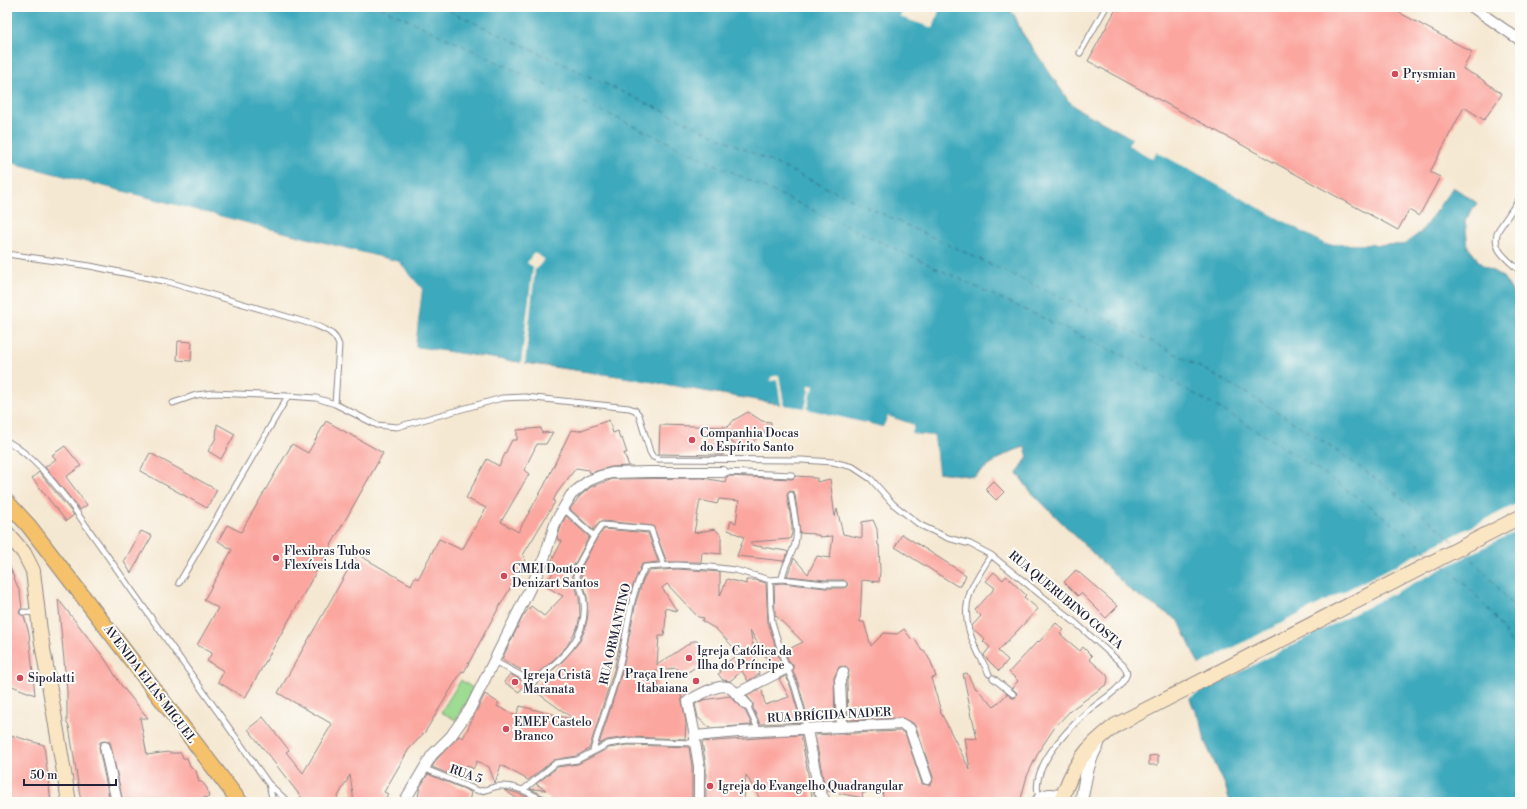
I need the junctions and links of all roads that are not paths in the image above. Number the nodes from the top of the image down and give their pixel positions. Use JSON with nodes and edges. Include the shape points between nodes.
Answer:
{"nodes":[{"id":1,"x":1106,"y":7,"type":"edge"},
{"id":2,"x":1472,"y":7,"type":"edge"},
{"id":3,"x":1520,"y":40,"type":"edge"},
{"id":4,"x":1080,"y":53,"type":"dead end"},
{"id":5,"x":1520,"y":198,"type":"edge"},
{"id":6,"x":7,"y":254,"type":"edge"},
{"id":7,"x":1520,"y":271,"type":"edge"},
{"id":8,"x":288,"y":396,"type":"junction"},
{"id":9,"x":173,"y":403,"type":"dead end"},
{"id":10,"x":335,"y":404,"type":"junction"},
{"id":11,"x":7,"y":441,"type":"edge"},
{"id":12,"x":723,"y":472,"type":"joint"},
{"id":13,"x":792,"y":475,"type":"dead end"},
{"id":14,"x":791,"y":495,"type":"dead end"},
{"id":15,"x":7,"y":502,"type":"edge"},
{"id":16,"x":562,"y":508,"type":"junction"},
{"id":17,"x":1520,"y":517,"type":"edge"},
{"id":18,"x":7,"y":533,"type":"edge"},
{"id":19,"x":594,"y":536,"type":"junction"},
{"id":20,"x":991,"y":555,"type":"junction"},
{"id":21,"x":664,"y":566,"type":"junction"},
{"id":22,"x":782,"y":579,"type":"junction"},
{"id":23,"x":770,"y":580,"type":"junction"},
{"id":24,"x":178,"y":583,"type":"dead end"},
{"id":25,"x":844,"y":584,"type":"dead end"},
{"id":26,"x":23,"y":612,"type":"dead end"},
{"id":27,"x":38,"y":613,"type":"junction"},
{"id":28,"x":494,"y":661,"type":"junction"},
{"id":29,"x":787,"y":668,"type":"junction"},
{"id":30,"x":843,"y":672,"type":"dead end"},
{"id":31,"x":736,"y":694,"type":"junction"},
{"id":32,"x":1012,"y":694,"type":"dead end"},
{"id":33,"x":747,"y":705,"type":"joint"},
{"id":34,"x":842,"y":727,"type":"junction"},
{"id":35,"x":807,"y":730,"type":"junction"},
{"id":36,"x":759,"y":732,"type":"junction"},
{"id":37,"x":1104,"y":734,"type":"junction"},
{"id":38,"x":695,"y":739,"type":"junction"},
{"id":39,"x":106,"y":747,"type":"dead end"},
{"id":40,"x":593,"y":751,"type":"junction"},
{"id":41,"x":423,"y":768,"type":"junction"},
{"id":42,"x":927,"y":779,"type":"dead end"},
{"id":43,"x":268,"y":783,"type":"junction"},
{"id":44,"x":523,"y":790,"type":"junction"},
{"id":45,"x":1038,"y":800,"type":"edge"},
{"id":46,"x":1064,"y":800,"type":"edge"},
{"id":47,"x":69,"y":802,"type":"edge"},
{"id":48,"x":117,"y":802,"type":"edge"},
{"id":49,"x":240,"y":802,"type":"edge"},
{"id":50,"x":273,"y":802,"type":"edge"},
{"id":51,"x":288,"y":802,"type":"edge"},
{"id":52,"x":404,"y":802,"type":"edge"},
{"id":53,"x":547,"y":802,"type":"edge"},
{"id":54,"x":699,"y":802,"type":"edge"},
{"id":55,"x":826,"y":802,"type":"edge"},
{"id":56,"x":1081,"y":802,"type":"edge"}],
"edges":[{"from":1,"to":4,"type":"lane"},
{"from":2,"to":3,"type":"street"},
{"from":5,"to":7,"type":"lane","via":[[1499,229],[1496,242],[1499,251]]},
{"from":6,"to":10,"type":"lane","via":[[90,266],[168,282],[315,325],[328,331],[339,345]]},
{"from":8,"to":9,"type":"lane","via":[[213,393]]},
{"from":8,"to":10,"type":"lane","via":[[316,398]]},
{"from":8,"to":24,"type":"lane"},
{"from":10,"to":20,"type":"lane","via":[[377,425],[397,427],[502,398],[526,397],[629,408],[639,415],[653,457],[802,460],[833,462],[853,467],[871,479],[893,504],[920,525]]},
{"from":11,"to":43,"type":"lane","via":[[20,448],[41,467],[70,503]]},
{"from":12,"to":13,"type":"lane"},
{"from":12,"to":16,"type":"street","via":[[648,472],[600,476],[577,489]]},
{"from":14,"to":22,"type":"lane","via":[[796,518],[795,543]]},
{"from":15,"to":49,"type":"main road","name":"AVENIDA ELIAS MIGUEL","via":[[29,526]]},
{"from":16,"to":19,"type":"lane"},
{"from":16,"to":28,"type":"street","via":[[543,562]]},
{"from":17,"to":37,"type":"main road","via":[[1116,725]]},
{"from":18,"to":27,"type":"main road","via":[[24,553],[33,571]]},
{"from":19,"to":21,"type":"lane","via":[[602,524],[651,529]]},
{"from":19,"to":28,"type":"lane","via":[[576,569],[585,608],[582,629],[566,654],[533,682]]},
{"from":20,"to":32,"type":"lane","via":[[970,592],[966,609],[967,628],[991,676]]},
{"from":20,"to":45,"type":"lane","name":"RUA QUERUBINO COSTA","via":[[1077,624],[1123,665],[1127,674],[1110,695],[1086,713],[1065,734],[1047,758],[1039,777]]},
{"from":21,"to":23,"type":"lane","via":[[722,568]]},
{"from":21,"to":40,"type":"lane","name":"RUA ORMANTINO","via":[[644,567],[636,584],[621,660]]},
{"from":22,"to":23,"type":"lane"},
{"from":22,"to":25,"type":"lane"},
{"from":23,"to":29,"type":"lane","via":[[771,617]]},
{"from":26,"to":27,"type":"lane"},
{"from":27,"to":47,"type":"main road"},
{"from":28,"to":41,"type":"street","via":[[465,718]]},
{"from":29,"to":31,"type":"street"},
{"from":29,"to":35,"type":"lane"},
{"from":30,"to":34,"type":"street","via":[[840,680]]},
{"from":31,"to":33,"type":"street"},
{"from":31,"to":38,"type":"street","via":[[730,688],[719,687],[688,701]]},
{"from":33,"to":36,"type":"lane"},
{"from":34,"to":35,"type":"street","name":"RUA BRÍGIDA NADER"},
{"from":34,"to":42,"type":"street","name":"RUA BRÍGIDA NADER","via":[[897,724],[907,726]]},
{"from":35,"to":36,"type":"street","name":"RUA BRÍGIDA NADER"},
{"from":35,"to":55,"type":"street","via":[[819,791]]},
{"from":36,"to":38,"type":"street","name":"RUA BRÍGIDA NADER","via":[[738,732]]},
{"from":37,"to":46,"type":"main road","via":[[1083,755],[1072,772]]},
{"from":37,"to":56,"type":"street","via":[[1091,755]]},
{"from":38,"to":40,"type":"lane","name":"RUA BRÍGIDA NADER","via":[[628,741],[608,744]]},
{"from":38,"to":54,"type":"street","via":[[699,766]]},
{"from":39,"to":48,"type":"street"},
{"from":40,"to":44,"type":"lane","name":"RUA BRÍGIDA NADER","via":[[576,760],[556,764]]},
{"from":41,"to":44,"type":"lane","name":"RUA 5","via":[[479,791],[495,786]]},
{"from":41,"to":52,"type":"street"},
{"from":43,"to":50,"type":"lane"},
{"from":43,"to":51,"type":"lane"},
{"from":44,"to":53,"type":"lane","name":"RUA 5"},
{"from":45,"to":46,"type":"street","name":"RUA QUERUBINO COSTA","via":[[1050,793]]}]}
